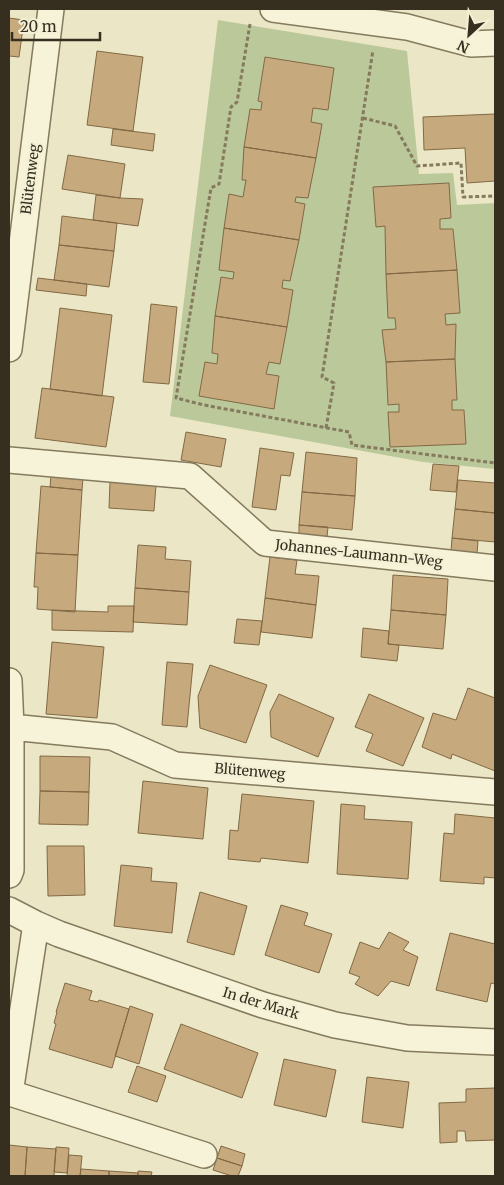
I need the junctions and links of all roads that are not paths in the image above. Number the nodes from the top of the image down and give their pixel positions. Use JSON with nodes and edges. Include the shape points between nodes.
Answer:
{"nodes":[{"id":1,"x":51,"y":9,"type":"edge"},
{"id":2,"x":262,"y":13,"type":"edge"},
{"id":3,"x":495,"y":43,"type":"edge"},
{"id":4,"x":9,"y":349,"type":"edge"},
{"id":5,"x":9,"y":460,"type":"edge"},
{"id":6,"x":495,"y":568,"type":"edge"},
{"id":7,"x":9,"y":681,"type":"edge"},
{"id":8,"x":11,"y":727,"type":"junction"},
{"id":9,"x":495,"y":792,"type":"edge"},
{"id":10,"x":9,"y":875,"type":"edge"},
{"id":11,"x":9,"y":910,"type":"edge"},
{"id":12,"x":36,"y":924,"type":"junction"},
{"id":13,"x":495,"y":1042,"type":"edge"},
{"id":14,"x":9,"y":1093,"type":"edge"},
{"id":15,"x":204,"y":1154,"type":"dead end"}],
"edges":[{"from":1,"to":4,"type":"street","name":"Blütenweg"},
{"from":2,"to":3,"type":"street","via":[[378,22],[471,44]]},
{"from":5,"to":6,"type":"street","name":"Johannes-Laumann-Weg","via":[[190,476],[265,543]]},
{"from":7,"to":8,"type":"street"},
{"from":8,"to":9,"type":"street","name":"Blütenweg","via":[[112,737],[175,765]]},
{"from":8,"to":10,"type":"street"},
{"from":11,"to":12,"type":"street","name":"In der Mark"},
{"from":12,"to":13,"type":"street","name":"In der Mark","via":[[262,1005],[335,1025],[407,1038]]},
{"from":12,"to":14,"type":"street"},
{"from":14,"to":15,"type":"street"}]}
